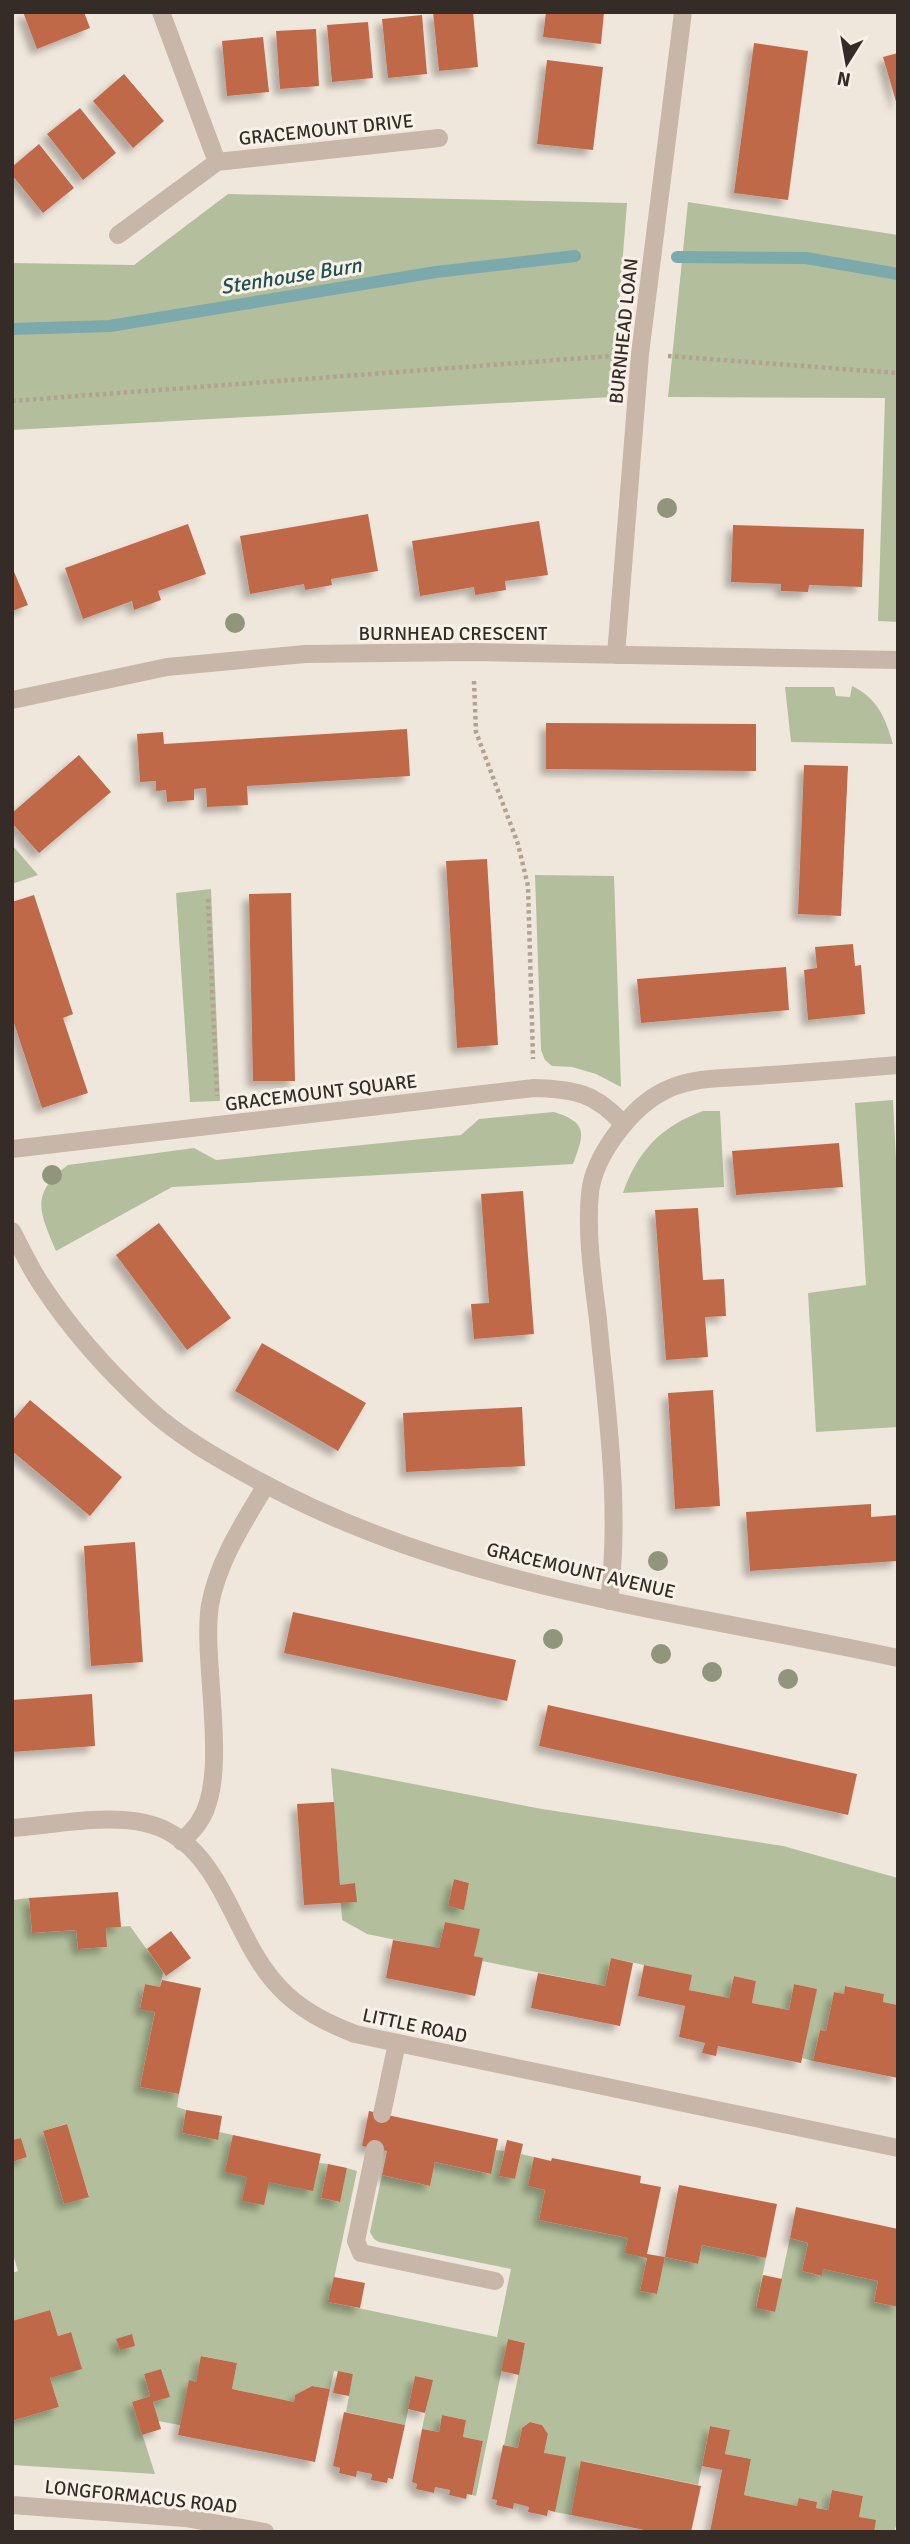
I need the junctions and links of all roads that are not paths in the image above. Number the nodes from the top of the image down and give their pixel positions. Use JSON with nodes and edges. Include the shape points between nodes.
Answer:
{"nodes":[{"id":1,"x":161,"y":12,"type":"edge"},
{"id":2,"x":683,"y":12,"type":"edge"},
{"id":3,"x":439,"y":138,"type":"dead end"},
{"id":4,"x":217,"y":162,"type":"junction"},
{"id":5,"x":118,"y":235,"type":"dead end"},
{"id":6,"x":616,"y":655,"type":"junction"},
{"id":7,"x":898,"y":660,"type":"edge"},
{"id":8,"x":12,"y":700,"type":"edge"},
{"id":9,"x":898,"y":1065,"type":"edge"},
{"id":10,"x":623,"y":1124,"type":"junction"},
{"id":11,"x":12,"y":1149,"type":"edge"},
{"id":12,"x":12,"y":1231,"type":"edge"},
{"id":13,"x":266,"y":1485,"type":"junction"},
{"id":14,"x":609,"y":1601,"type":"junction"},
{"id":15,"x":898,"y":1658,"type":"edge"},
{"id":16,"x":12,"y":1828,"type":"edge"},
{"id":17,"x":182,"y":1842,"type":"junction"},
{"id":18,"x":397,"y":2043,"type":"junction"},
{"id":19,"x":382,"y":2114,"type":"dead end"},
{"id":20,"x":898,"y":2148,"type":"edge"},
{"id":21,"x":374,"y":2149,"type":"dead end"},
{"id":22,"x":495,"y":2281,"type":"dead end"},
{"id":23,"x":12,"y":2505,"type":"edge"},
{"id":24,"x":265,"y":2532,"type":"edge"}],
"edges":[{"from":1,"to":4,"type":"street","name":"GRACEMOUNT DRIVE"},
{"from":2,"to":6,"type":"street","name":"BURNHEAD LOAN","via":[[640,354]]},
{"from":3,"to":4,"type":"street","name":"GRACEMOUNT DRIVE"},
{"from":4,"to":5,"type":"street","name":"GRACEMOUNT DRIVE"},
{"from":6,"to":7,"type":"street","name":"BURNHEAD CRESCENT"},
{"from":6,"to":8,"type":"street","name":"BURNHEAD CRESCENT","via":[[305,654],[167,667]]},
{"from":9,"to":10,"type":"street","via":[[702,1080],[668,1088]]},
{"from":10,"to":11,"type":"street","name":"GRACEMOUNT SQUARE","via":[[610,1110],[578,1091],[534,1088]]},
{"from":10,"to":14,"type":"street","via":[[596,1168],[590,1192],[590,1251],[614,1496],[615,1558]]},
{"from":12,"to":13,"type":"street","name":"GRACEMOUNT AVENUE","via":[[42,1286],[91,1350],[148,1408],[181,1434]]},
{"from":13,"to":14,"type":"street","name":"GRACEMOUNT AVENUE","via":[[350,1525],[428,1553]]},
{"from":13,"to":17,"type":"street","via":[[230,1546],[210,1606],[213,1770],[201,1820]]},
{"from":14,"to":15,"type":"street","name":"GRACEMOUNT AVENUE"},
{"from":16,"to":17,"type":"street","name":"LITTLE ROAD","via":[[128,1821],[147,1824]]},
{"from":17,"to":18,"type":"street","name":"LITTLE ROAD","via":[[208,1867],[278,1987],[332,2025]]},
{"from":18,"to":19,"type":"street"},
{"from":18,"to":20,"type":"street","name":"LITTLE ROAD"},
{"from":21,"to":22,"type":"street","via":[[356,2241],[361,2253]]},
{"from":23,"to":24,"type":"street","name":"LONGFORMACUS ROAD","via":[[185,2518]]}]}
